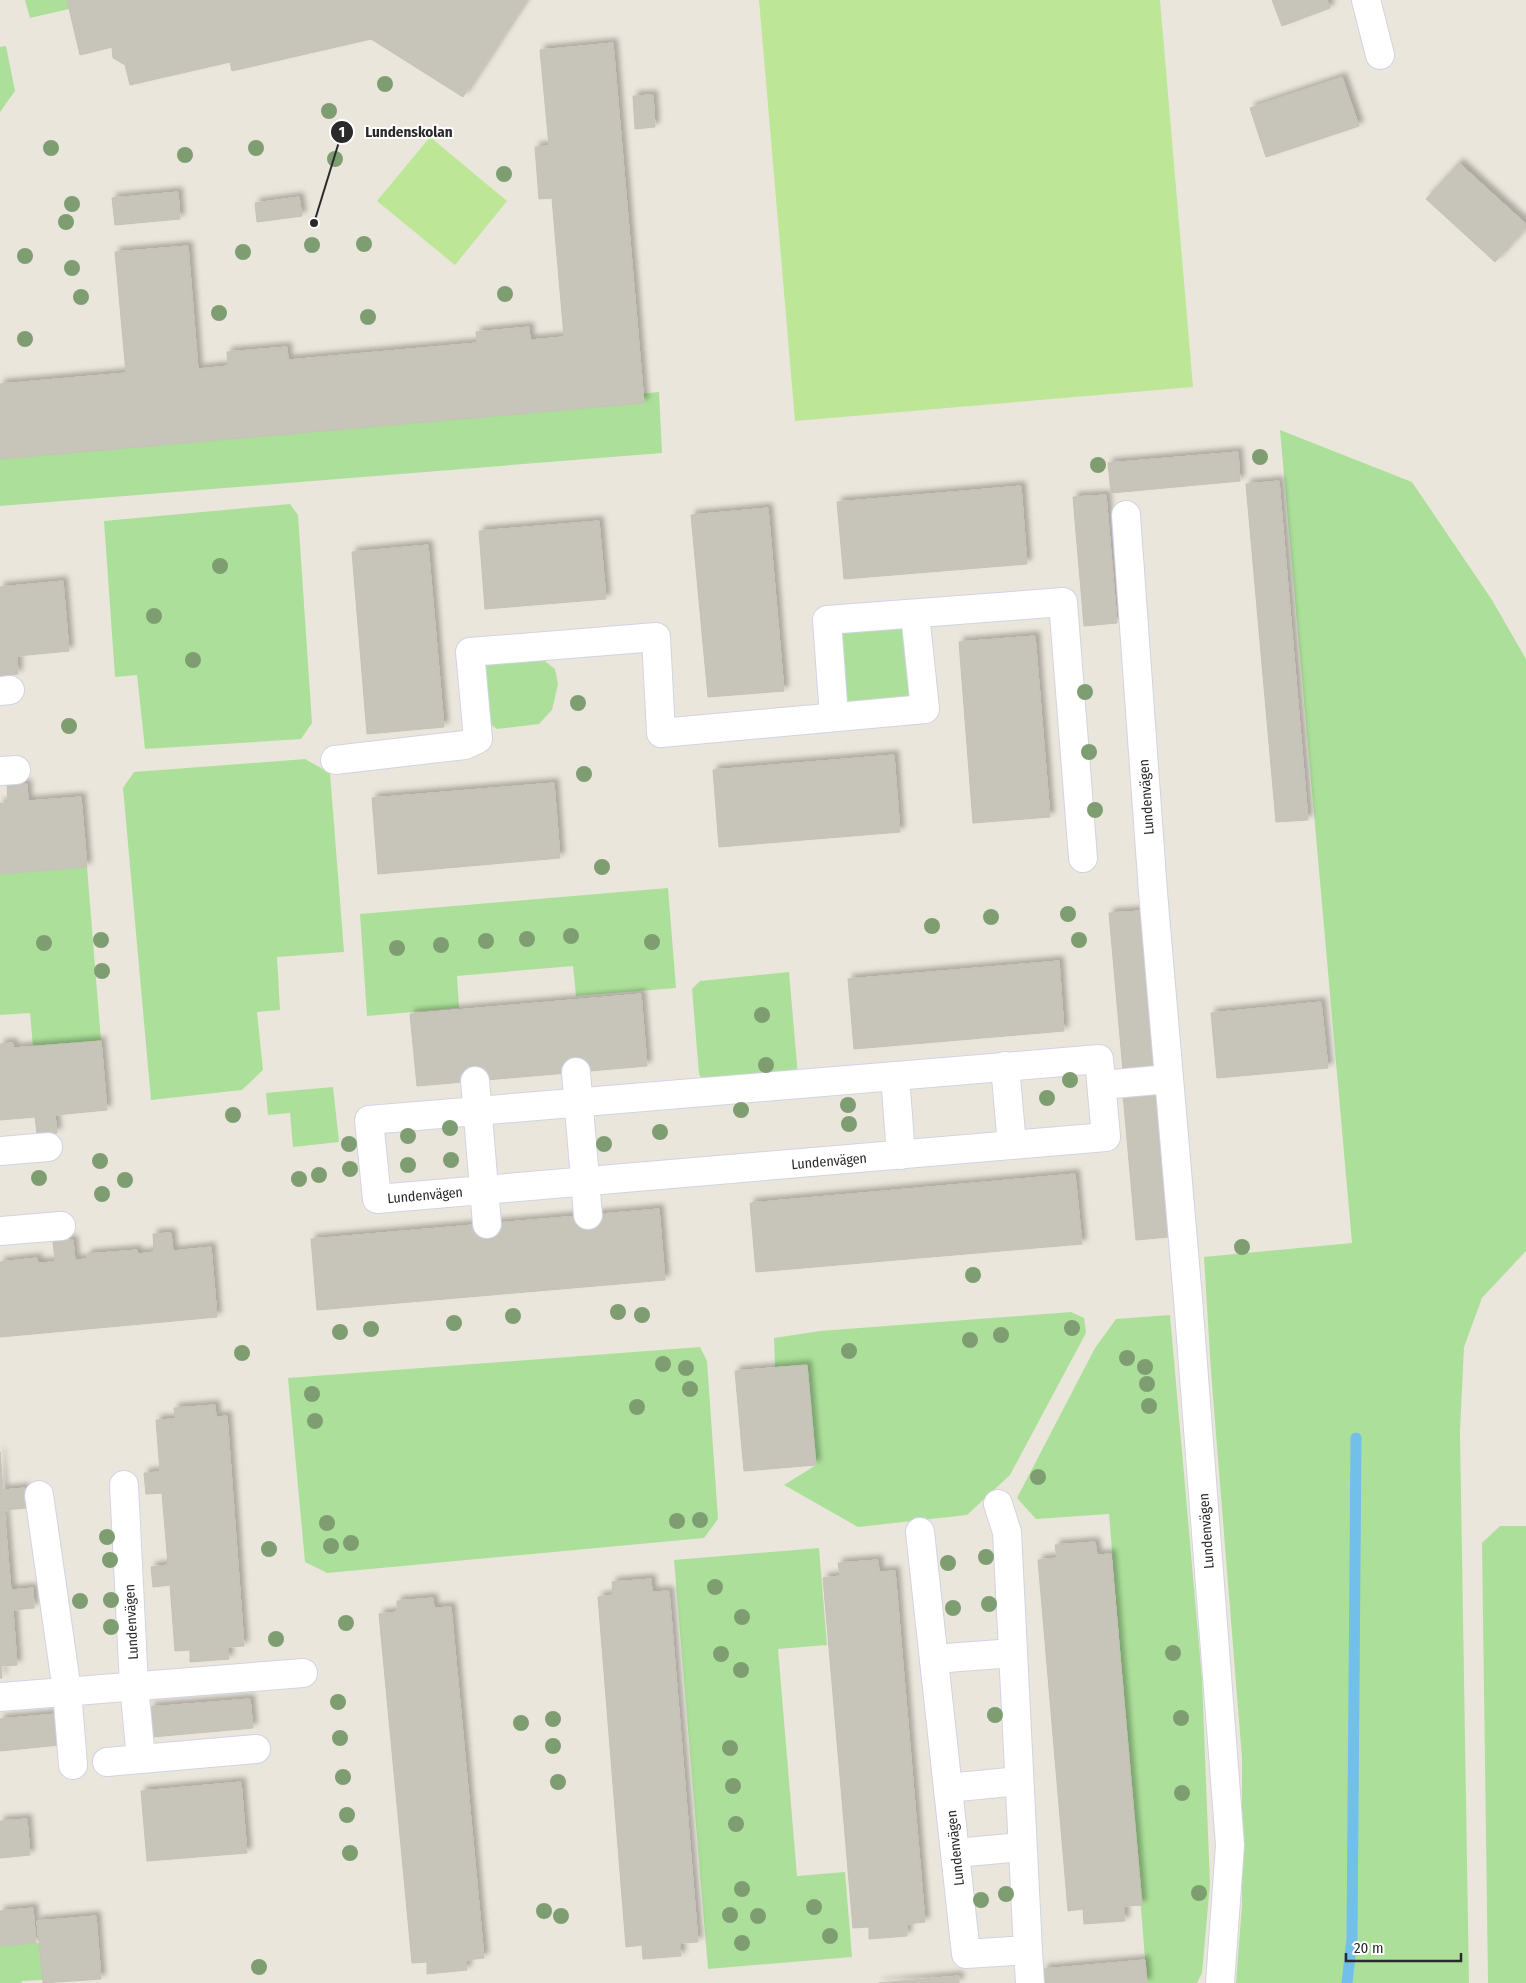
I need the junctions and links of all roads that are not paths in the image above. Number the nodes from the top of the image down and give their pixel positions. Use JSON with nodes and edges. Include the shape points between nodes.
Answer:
{"nodes":[{"id":1,"x":1366,"y":0,"type":"edge"},
{"id":2,"x":1380,"y":56,"type":"dead end"},
{"id":3,"x":1126,"y":515,"type":"dead end"},
{"id":4,"x":915,"y":614,"type":"junction"},
{"id":5,"x":834,"y":717,"type":"junction"},
{"id":6,"x":335,"y":760,"type":"dead end"},
{"id":7,"x":1083,"y":858,"type":"dead end"},
{"id":8,"x":1005,"y":1066,"type":"junction"},
{"id":9,"x":576,"y":1072,"type":"dead end"},
{"id":10,"x":895,"y":1076,"type":"junction"},
{"id":11,"x":1169,"y":1079,"type":"junction"},
{"id":12,"x":475,"y":1081,"type":"dead end"},
{"id":13,"x":1102,"y":1085,"type":"junction"},
{"id":14,"x":578,"y":1103,"type":"junction"},
{"id":15,"x":478,"y":1111,"type":"junction"},
{"id":16,"x":1012,"y":1145,"type":"junction"},
{"id":17,"x":48,"y":1147,"type":"dead end"},
{"id":18,"x":0,"y":1151,"type":"edge"},
{"id":19,"x":901,"y":1155,"type":"junction"},
{"id":20,"x":585,"y":1182,"type":"junction"},
{"id":21,"x":484,"y":1190,"type":"junction"},
{"id":22,"x":588,"y":1215,"type":"dead end"},
{"id":23,"x":487,"y":1224,"type":"dead end"},
{"id":24,"x":61,"y":1226,"type":"dead end"},
{"id":25,"x":0,"y":1231,"type":"edge"},
{"id":26,"x":124,"y":1485,"type":"dead end"},
{"id":27,"x":39,"y":1495,"type":"dead end"},
{"id":28,"x":998,"y":1504,"type":"dead end"},
{"id":29,"x":920,"y":1532,"type":"dead end"},
{"id":30,"x":1013,"y":1653,"type":"junction"},
{"id":31,"x":934,"y":1659,"type":"junction"},
{"id":32,"x":303,"y":1672,"type":"dead end"},
{"id":33,"x":134,"y":1685,"type":"junction"},
{"id":34,"x":68,"y":1691,"type":"junction"},
{"id":35,"x":0,"y":1697,"type":"edge"},
{"id":36,"x":256,"y":1749,"type":"dead end"},
{"id":37,"x":141,"y":1759,"type":"junction"},
{"id":38,"x":108,"y":1762,"type":"dead end"},
{"id":39,"x":73,"y":1765,"type":"dead end"},
{"id":40,"x":1019,"y":1781,"type":"junction"},
{"id":41,"x":948,"y":1788,"type":"junction"},
{"id":42,"x":1022,"y":1847,"type":"junction"},
{"id":43,"x":955,"y":1853,"type":"junction"},
{"id":44,"x":1028,"y":1950,"type":"junction"},
{"id":45,"x":1030,"y":1983,"type":"edge"},
{"id":46,"x":1220,"y":1983,"type":"edge"}],
"edges":[{"from":1,"to":2,"type":"street"},
{"from":3,"to":11,"type":"street","name":"Lundenvägen"},
{"from":4,"to":5,"type":"street","via":[[827,620]]},
{"from":4,"to":5,"type":"street","via":[[925,709]]},
{"from":4,"to":7,"type":"street","via":[[1063,602]]},
{"from":5,"to":6,"type":"street","via":[[661,733],[656,637],[470,652],[478,739],[465,745]]},
{"from":8,"to":10,"type":"street","name":"Lundenvägen"},
{"from":8,"to":13,"type":"street","name":"Lundenvägen","via":[[1099,1059]]},
{"from":8,"to":16,"type":"street"},
{"from":9,"to":14,"type":"street"},
{"from":10,"to":14,"type":"street","name":"Lundenvägen"},
{"from":10,"to":19,"type":"street"},
{"from":11,"to":13,"type":"street"},
{"from":11,"to":46,"type":"street","name":"Lundenvägen","via":[[1230,1845]]},
{"from":12,"to":15,"type":"street"},
{"from":13,"to":16,"type":"street","name":"Lundenvägen","via":[[1106,1137]]},
{"from":14,"to":15,"type":"street","name":"Lundenvägen"},
{"from":14,"to":20,"type":"street"},
{"from":15,"to":21,"type":"street"},
{"from":15,"to":21,"type":"street","name":"Lundenvägen","via":[[369,1120],[377,1199]]},
{"from":16,"to":19,"type":"street","name":"Lundenvägen"},
{"from":17,"to":18,"type":"street"},
{"from":19,"to":20,"type":"street","name":"Lundenvägen"},
{"from":20,"to":21,"type":"street","name":"Lundenvägen"},
{"from":20,"to":22,"type":"street"},
{"from":21,"to":23,"type":"street"},
{"from":24,"to":25,"type":"street"},
{"from":26,"to":33,"type":"street","name":"Lundenvägen"},
{"from":27,"to":34,"type":"street"},
{"from":28,"to":30,"type":"street","via":[[1007,1532]]},
{"from":29,"to":31,"type":"street","name":"Lundenvägen"},
{"from":30,"to":31,"type":"street"},
{"from":30,"to":40,"type":"street"},
{"from":31,"to":41,"type":"street","name":"Lundenvägen"},
{"from":32,"to":33,"type":"street"},
{"from":33,"to":34,"type":"street"},
{"from":33,"to":37,"type":"street","name":"Lundenvägen"},
{"from":34,"to":35,"type":"street"},
{"from":34,"to":39,"type":"street"},
{"from":36,"to":37,"type":"street"},
{"from":37,"to":38,"type":"street"},
{"from":40,"to":41,"type":"street"},
{"from":40,"to":42,"type":"street"},
{"from":41,"to":43,"type":"street","name":"Lundenvägen"},
{"from":42,"to":43,"type":"street"},
{"from":42,"to":44,"type":"street"},
{"from":43,"to":44,"type":"street","name":"Lundenvägen","via":[[966,1954]]},
{"from":44,"to":45,"type":"street"}]}
